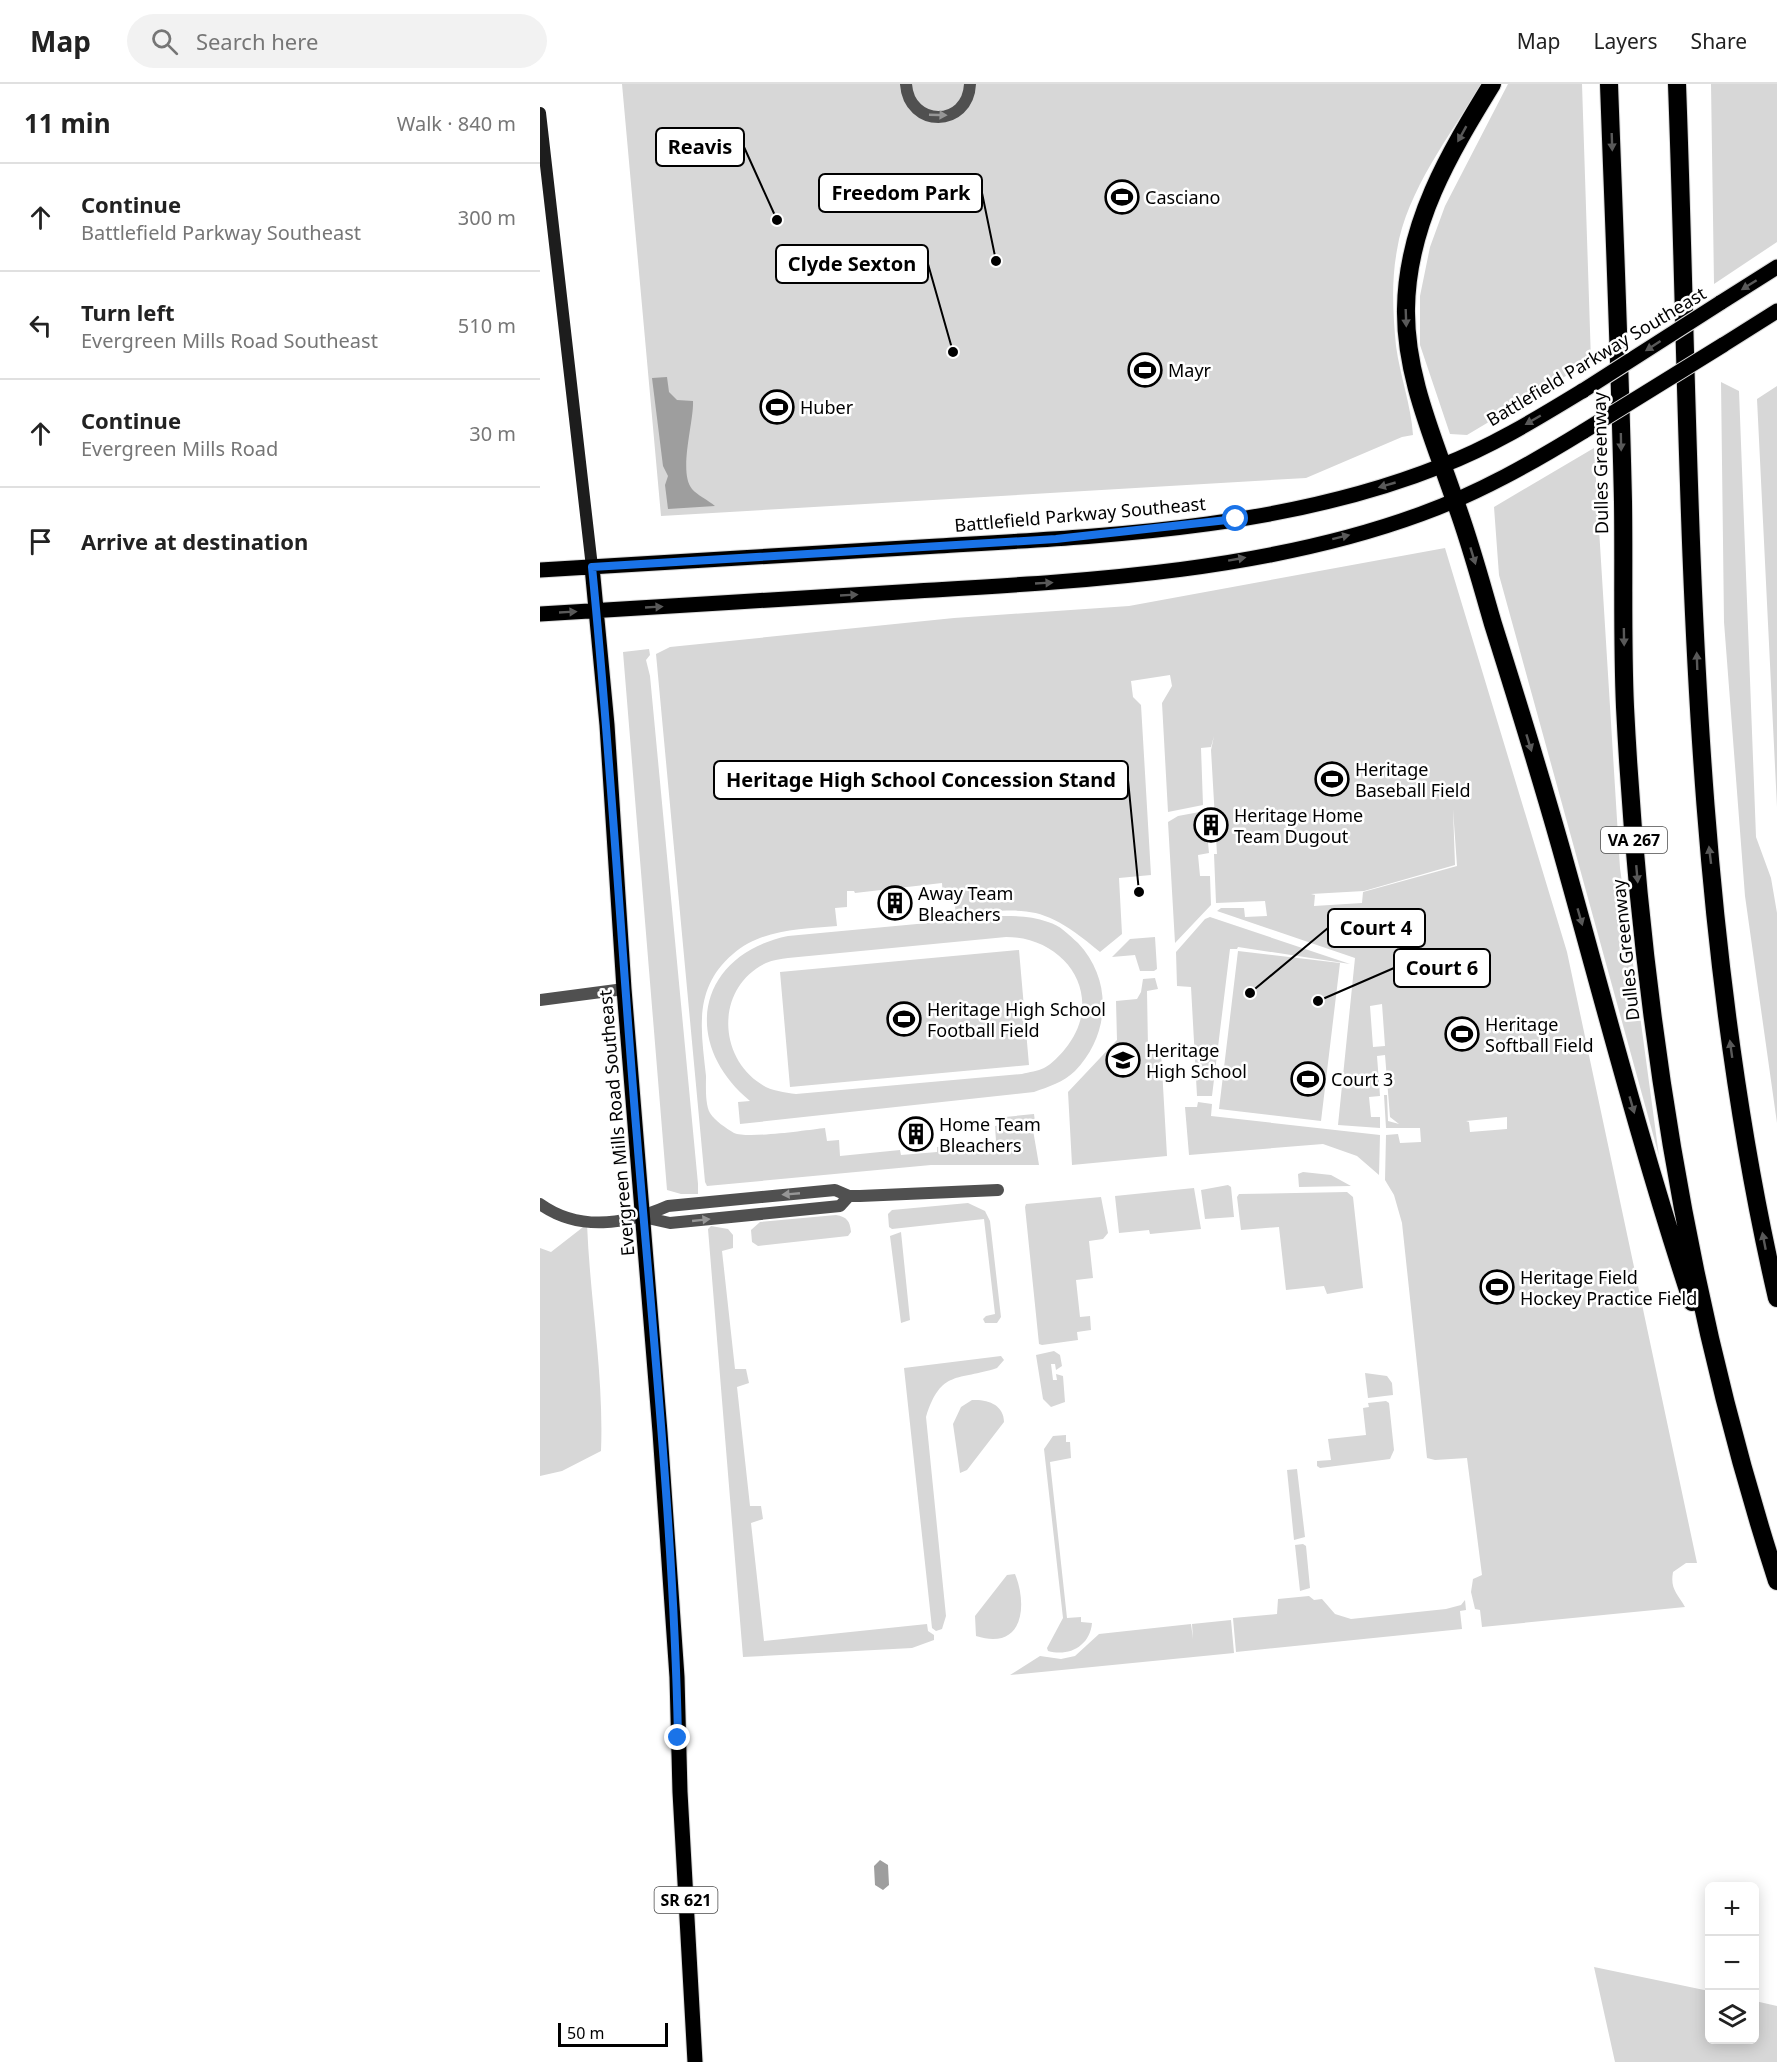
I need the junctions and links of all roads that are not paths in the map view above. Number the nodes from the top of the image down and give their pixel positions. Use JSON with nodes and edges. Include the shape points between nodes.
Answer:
{"nodes":[{"id":1,"x":906,"y":84,"type":"edge"},
{"id":2,"x":970,"y":84,"type":"edge"},
{"id":3,"x":1492,"y":84,"type":"edge"},
{"id":4,"x":1609,"y":84,"type":"edge"},
{"id":5,"x":1677,"y":84,"type":"edge"},
{"id":6,"x":540,"y":113,"type":"edge"},
{"id":7,"x":1777,"y":267,"type":"edge"},
{"id":8,"x":1777,"y":310,"type":"edge"},
{"id":9,"x":1443,"y":466,"type":"junction"},
{"id":10,"x":1455,"y":500,"type":"junction"},
{"id":11,"x":592,"y":567,"type":"junction"},
{"id":12,"x":540,"y":570,"type":"edge"},
{"id":13,"x":596,"y":610,"type":"junction"},
{"id":14,"x":540,"y":614,"type":"edge"},
{"id":15,"x":624,"y":989,"type":"junction"},
{"id":16,"x":540,"y":1000,"type":"edge"},
{"id":17,"x":998,"y":1190,"type":"dead end"},
{"id":18,"x":849,"y":1196,"type":"junction"},
{"id":19,"x":540,"y":1204,"type":"edge"},
{"id":20,"x":643,"y":1217,"type":"junction"},
{"id":21,"x":1777,"y":1298,"type":"edge"},
{"id":22,"x":1722,"y":1390,"type":"junction"},
{"id":23,"x":1777,"y":1581,"type":"edge"},
{"id":24,"x":695,"y":2062,"type":"edge"}],
"edges":[{"from":1,"to":2,"type":"street","one_way":true,"via":[[914,107],[936,117],[948,116],[961,108],[970,93]]},
{"from":3,"to":9,"type":"highway","one_way":true,"via":[[1425,206],[1410,268],[1407,339],[1414,377]]},
{"from":4,"to":22,"type":"highway","name":"Dulles Greenway","number":"VA 267","one_way":true,"via":[[1621,423],[1625,704],[1634,837],[1656,1035],[1676,1167]]},
{"from":21,"to":5,"type":"highway","one_way":true,"via":[[1743,1137],[1707,832],[1698,699]]},
{"from":6,"to":11,"type":"main road","number":"SR 621"},
{"from":7,"to":9,"type":"main road","name":"Battlefield Parkway Southeast","one_way":true,"bridge":true,"via":[[1531,422]]},
{"from":8,"to":10,"type":"main road","bridge":true,"via":[[1536,461]]},
{"from":9,"to":10,"type":"highway"},
{"from":9,"to":11,"type":"main road","name":"Battlefield Parkway Southeast","one_way":true,"via":[[1297,508],[1102,536]]},
{"from":13,"to":10,"type":"main road","one_way":true,"via":[[1067,582],[1184,569],[1365,531]]},
{"from":10,"to":22,"type":"highway","one_way":true,"via":[[1559,841],[1660,1204]]},
{"from":11,"to":12,"type":"main road","name":"Battlefield Parkway Southeast"},
{"from":11,"to":13,"type":"main road","name":"Evergreen Mills Road Southeast","number":"SR 621"},
{"from":14,"to":13,"type":"main road","one_way":true},
{"from":13,"to":15,"type":"main road","name":"Evergreen Mills Road Southeast","number":"SR 621"},
{"from":15,"to":16,"type":"street"},
{"from":15,"to":20,"type":"main road","name":"Evergreen Mills Road Southeast","number":"SR 621"},
{"from":17,"to":18,"type":"street"},
{"from":18,"to":20,"type":"street","one_way":true,"via":[[835,1190],[668,1206]]},
{"from":20,"to":18,"type":"street","one_way":true,"via":[[670,1223],[840,1206]]},
{"from":19,"to":20,"type":"street","via":[[568,1220],[587,1224]]},
{"from":20,"to":24,"type":"main road","name":"Evergreen Mills Road Southeast","number":"SR 621","via":[[677,1677]]},
{"from":22,"to":23,"type":"highway","name":"Dulles Greenway","number":"VA 267"}]}
